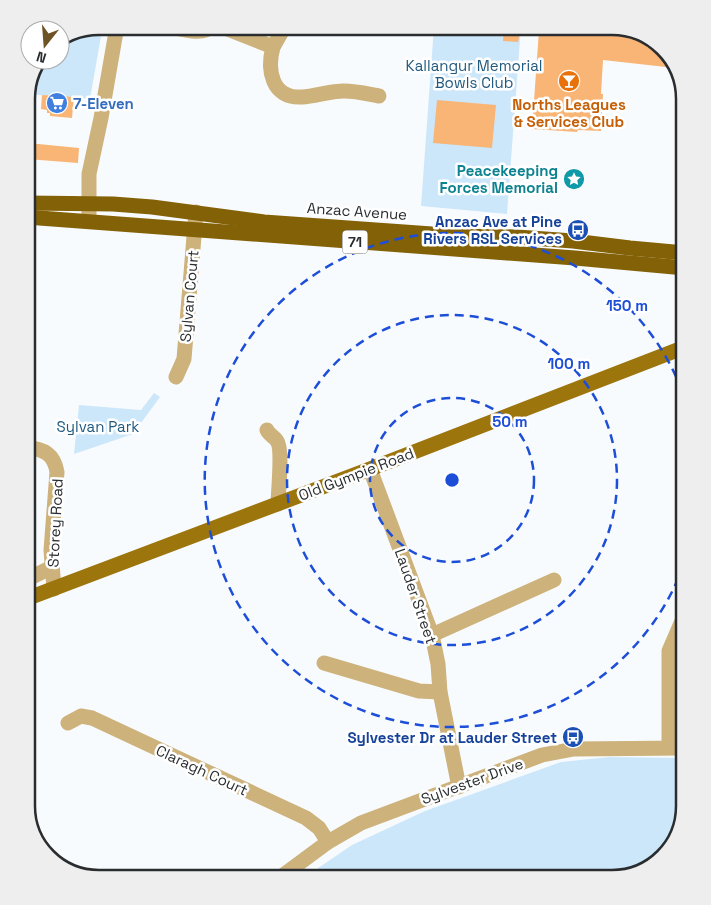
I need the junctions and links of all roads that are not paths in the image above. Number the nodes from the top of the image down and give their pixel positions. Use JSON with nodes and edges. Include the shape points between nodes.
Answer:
{"nodes":[{"id":1,"x":115,"y":35,"type":"edge"},
{"id":2,"x":242,"y":35,"type":"edge"},
{"id":3,"x":279,"y":35,"type":"edge"},
{"id":4,"x":272,"y":47,"type":"junction"},
{"id":5,"x":379,"y":96,"type":"dead end"},
{"id":6,"x":35,"y":203,"type":"edge"},
{"id":7,"x":88,"y":204,"type":"junction"},
{"id":8,"x":196,"y":212,"type":"junction"},
{"id":9,"x":35,"y":218,"type":"edge"},
{"id":10,"x":89,"y":221,"type":"junction"},
{"id":11,"x":194,"y":229,"type":"junction"},
{"id":12,"x":517,"y":237,"type":"junction"},
{"id":13,"x":676,"y":252,"type":"edge"},
{"id":14,"x":516,"y":254,"type":"junction"},
{"id":15,"x":676,"y":267,"type":"edge"},
{"id":16,"x":676,"y":350,"type":"edge"},
{"id":17,"x":176,"y":377,"type":"dead end"},
{"id":18,"x":267,"y":430,"type":"dead end"},
{"id":19,"x":35,"y":448,"type":"edge"},
{"id":20,"x":370,"y":469,"type":"junction"},
{"id":21,"x":278,"y":504,"type":"junction"},
{"id":22,"x":52,"y":567,"type":"junction"},
{"id":23,"x":35,"y":576,"type":"edge"},
{"id":24,"x":554,"y":580,"type":"dead end"},
{"id":25,"x":54,"y":589,"type":"junction"},
{"id":26,"x":35,"y":596,"type":"edge"},
{"id":27,"x":676,"y":632,"type":"edge"},
{"id":28,"x":432,"y":635,"type":"junction"},
{"id":29,"x":324,"y":663,"type":"dead end"},
{"id":30,"x":440,"y":692,"type":"junction"},
{"id":31,"x":68,"y":723,"type":"dead end"},
{"id":32,"x":669,"y":747,"type":"junction"},
{"id":33,"x":676,"y":747,"type":"edge"},
{"id":34,"x":459,"y":787,"type":"junction"},
{"id":35,"x":328,"y":842,"type":"junction"},
{"id":36,"x":290,"y":870,"type":"edge"}],
"edges":[{"from":1,"to":7,"type":"street","via":[[89,174]]},
{"from":2,"to":4,"type":"street"},
{"from":3,"to":4,"type":"street"},
{"from":4,"to":5,"type":"street","via":[[270,76],[287,94],[301,97],[346,91]]},
{"from":6,"to":7,"type":"highway","name":"Anzac Avenue","number":"71"},
{"from":7,"to":8,"type":"highway","name":"Anzac Avenue","number":"71"},
{"from":7,"to":10,"type":"street"},
{"from":8,"to":11,"type":"street","name":"Sylvan Court"},
{"from":8,"to":12,"type":"highway","name":"Anzac Avenue","number":"71","via":[[264,222]]},
{"from":9,"to":10,"type":"highway","name":"Anzac Avenue","number":"71"},
{"from":10,"to":11,"type":"highway","name":"Anzac Avenue","number":"71"},
{"from":11,"to":14,"type":"highway","name":"Anzac Avenue","number":"71"},
{"from":11,"to":17,"type":"street","name":"Sylvan Court","via":[[184,359]]},
{"from":12,"to":13,"type":"highway","name":"Anzac Avenue","number":"71"},
{"from":12,"to":14,"type":"highway"},
{"from":14,"to":15,"type":"highway","name":"Anzac Avenue","number":"71"},
{"from":16,"to":20,"type":"main road","name":"Old Gympie Road"},
{"from":18,"to":21,"type":"street","via":[[278,441],[280,450]]},
{"from":19,"to":22,"type":"street","name":"Storey Road","via":[[45,450],[56,464]]},
{"from":20,"to":21,"type":"main road","name":"Old Gympie Road"},
{"from":20,"to":28,"type":"street","name":"Lauder Street"},
{"from":21,"to":25,"type":"main road","name":"Old Gympie Road"},
{"from":22,"to":23,"type":"street"},
{"from":22,"to":25,"type":"street","name":"Storey Road"},
{"from":24,"to":28,"type":"street"},
{"from":25,"to":26,"type":"main road","name":"Old Gympie Road"},
{"from":27,"to":32,"type":"street","via":[[669,651]]},
{"from":28,"to":30,"type":"street","name":"Lauder Street"},
{"from":29,"to":30,"type":"street","via":[[418,691]]},
{"from":30,"to":34,"type":"street","name":"Lauder Street"},
{"from":31,"to":35,"type":"street","name":"Claragh Court","via":[[81,716],[101,722],[306,818],[319,828]]},
{"from":32,"to":33,"type":"street","name":"Sylvester Drive"},
{"from":32,"to":34,"type":"street","name":"Sylvester Drive","via":[[574,749],[542,755]]},
{"from":34,"to":35,"type":"street","name":"Sylvester Drive","via":[[361,823]]},
{"from":35,"to":36,"type":"street","name":"Sylvester Drive"}]}
